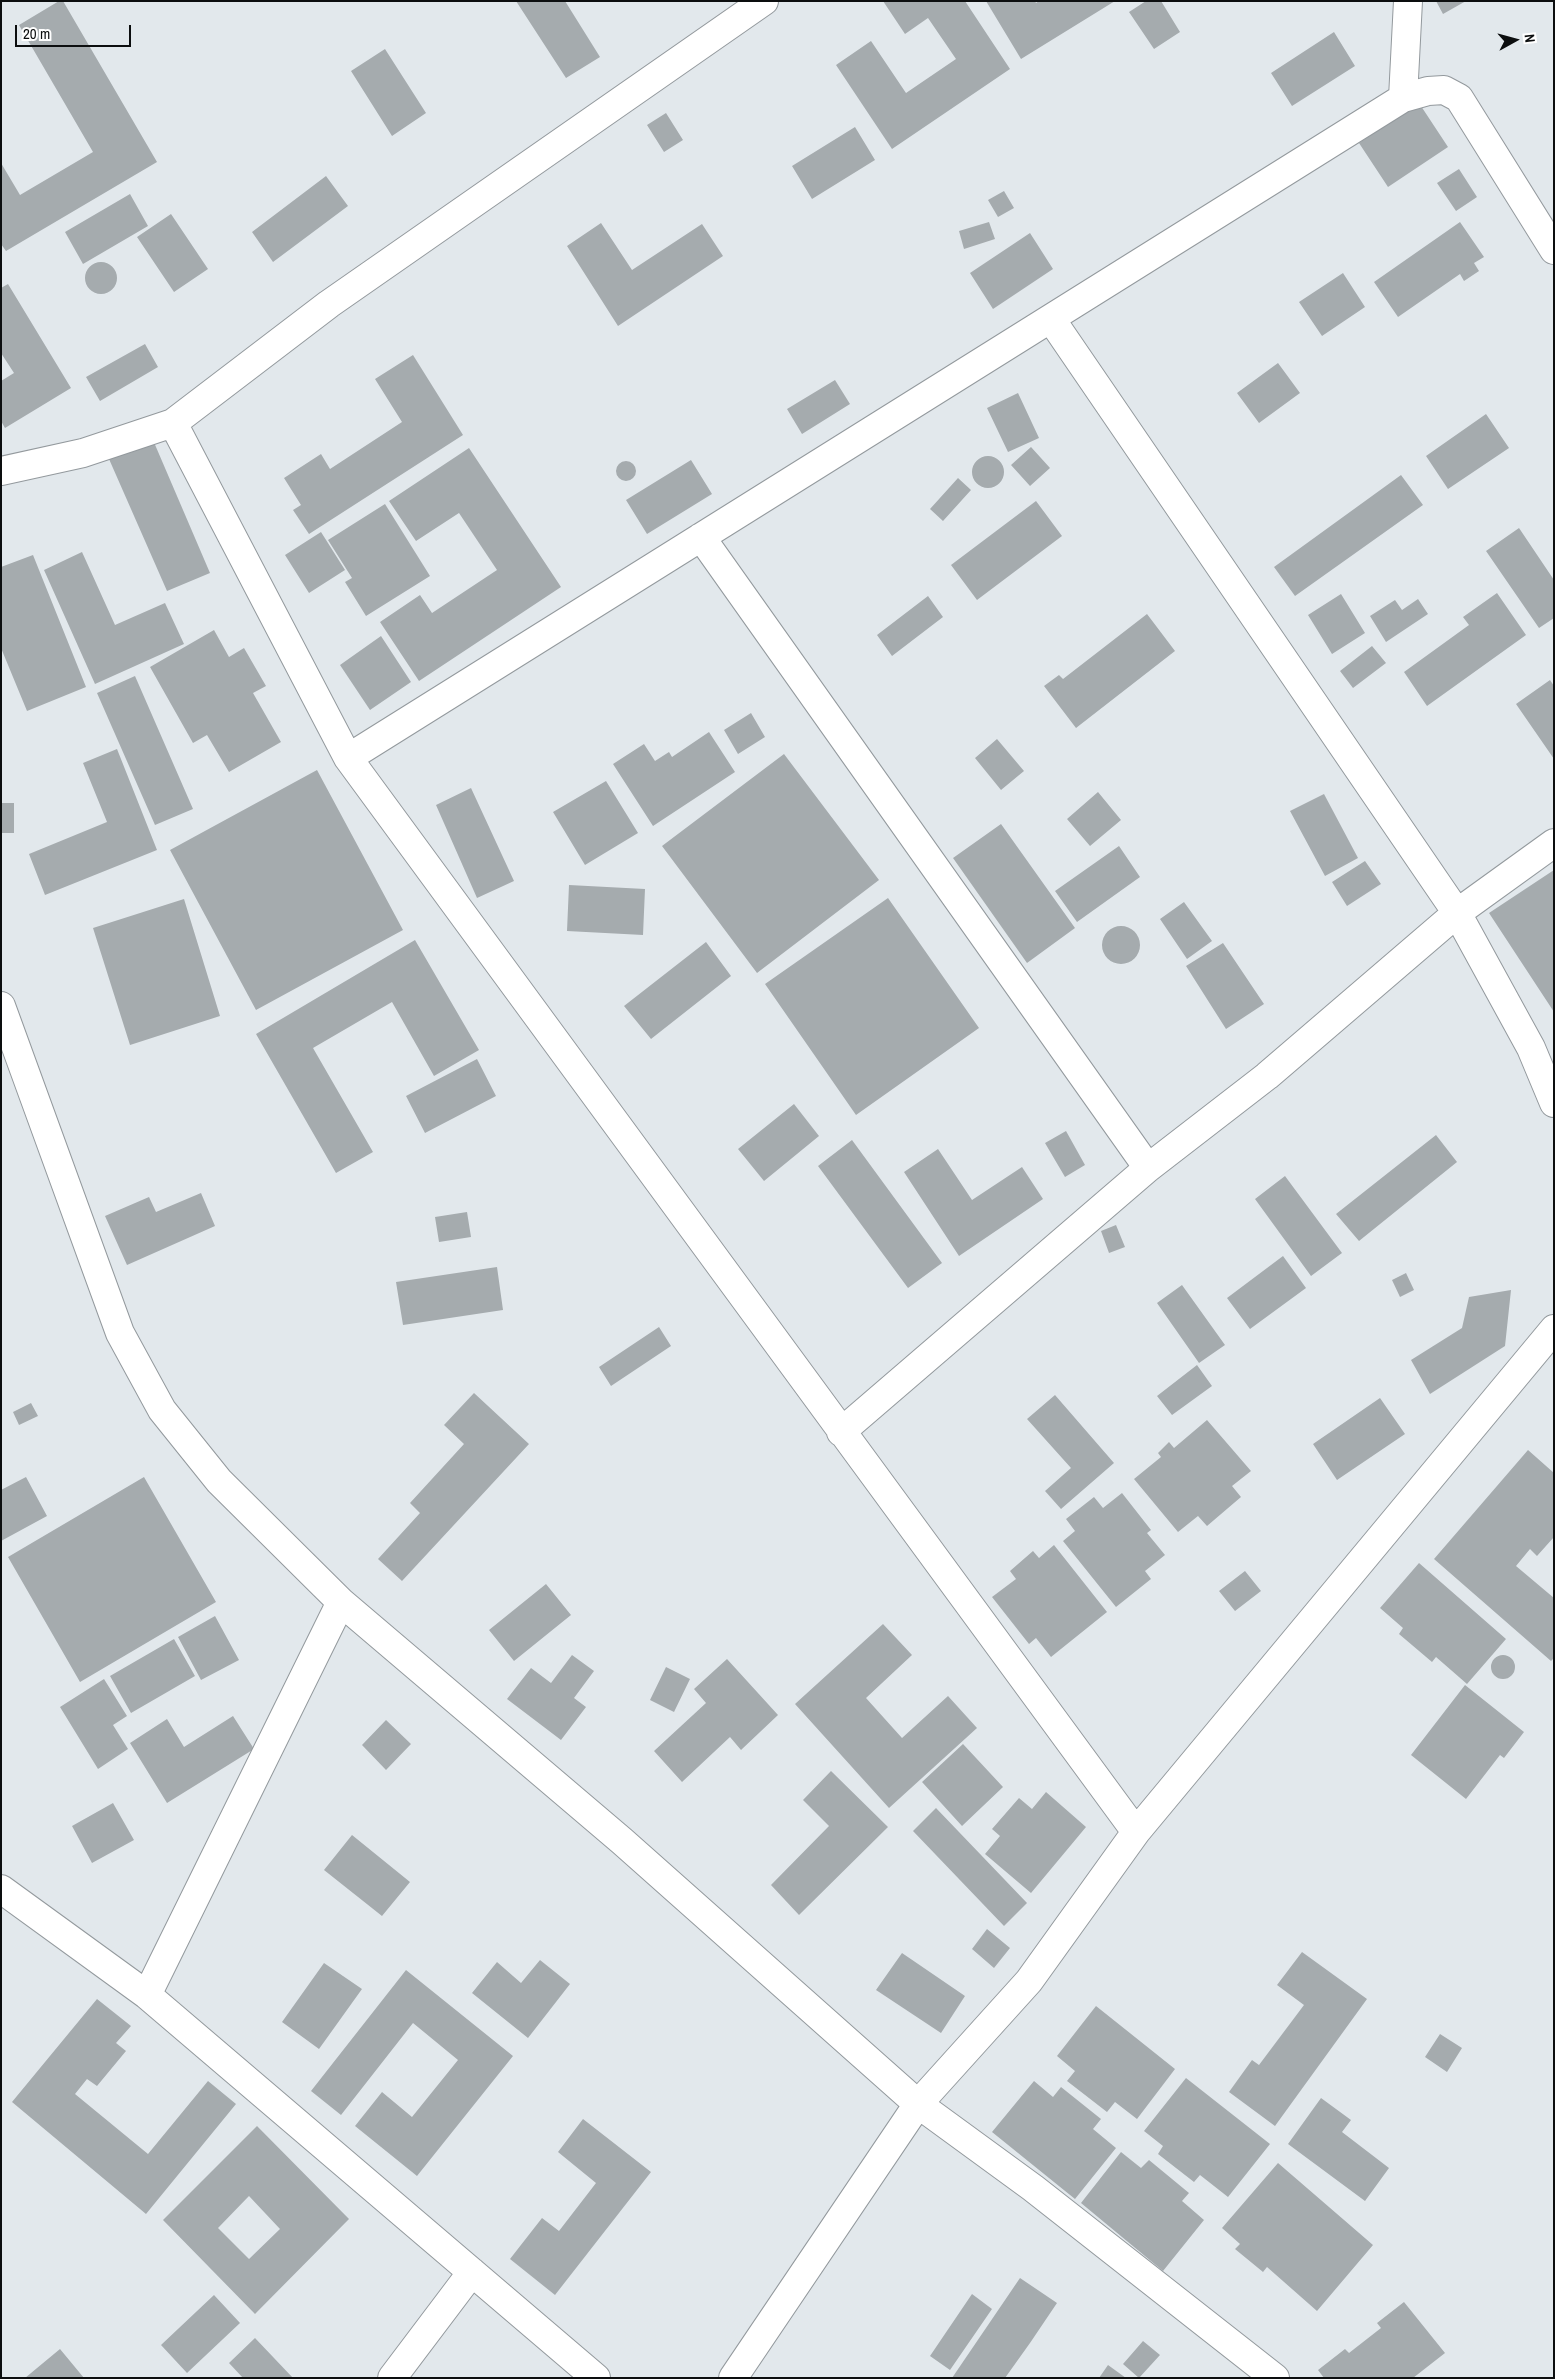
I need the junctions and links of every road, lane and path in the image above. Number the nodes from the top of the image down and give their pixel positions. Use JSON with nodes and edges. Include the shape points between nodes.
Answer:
{"nodes":[{"id":1,"x":764,"y":1,"type":"edge"},
{"id":2,"x":1408,"y":1,"type":"edge"},
{"id":3,"x":1403,"y":98,"type":"junction"},
{"id":4,"x":1554,"y":250,"type":"edge"},
{"id":5,"x":1051,"y":319,"type":"junction"},
{"id":6,"x":173,"y":423,"type":"junction"},
{"id":7,"x":1,"y":471,"type":"edge"},
{"id":8,"x":701,"y":537,"type":"junction"},
{"id":9,"x":348,"y":758,"type":"junction"},
{"id":10,"x":1554,"y":843,"type":"edge"},
{"id":11,"x":1457,"y":913,"type":"junction"},
{"id":12,"x":1,"y":1006,"type":"edge"},
{"id":13,"x":1554,"y":1103,"type":"edge"},
{"id":14,"x":1148,"y":1168,"type":"junction"},
{"id":15,"x":1554,"y":1329,"type":"edge"},
{"id":16,"x":841,"y":1432,"type":"junction"},
{"id":17,"x":341,"y":1602,"type":"junction"},
{"id":18,"x":1136,"y":1832,"type":"junction"},
{"id":19,"x":1,"y":1889,"type":"edge"},
{"id":20,"x":147,"y":1994,"type":"junction"},
{"id":21,"x":918,"y":2104,"type":"junction"},
{"id":22,"x":472,"y":2272,"type":"junction"},
{"id":23,"x":392,"y":2378,"type":"edge"},
{"id":24,"x":596,"y":2378,"type":"edge"},
{"id":25,"x":733,"y":2378,"type":"edge"},
{"id":26,"x":1276,"y":2378,"type":"edge"}],
"edges":[{"from":1,"to":6,"type":"street","via":[[330,304]]},
{"from":2,"to":3,"type":"street"},
{"from":3,"to":4,"type":"street","via":[[1444,90],[1459,98]]},
{"from":3,"to":5,"type":"street"},
{"from":5,"to":8,"type":"street"},
{"from":5,"to":11,"type":"street"},
{"from":6,"to":7,"type":"street","via":[[83,453]]},
{"from":6,"to":9,"type":"street"},
{"from":8,"to":9,"type":"street"},
{"from":8,"to":14,"type":"street"},
{"from":9,"to":16,"type":"street"},
{"from":10,"to":11,"type":"street"},
{"from":11,"to":13,"type":"street","via":[[1531,1048]]},
{"from":11,"to":14,"type":"street","via":[[1267,1076]]},
{"from":12,"to":17,"type":"street","via":[[120,1333],[162,1410],[219,1481]]},
{"from":14,"to":16,"type":"street"},
{"from":15,"to":18,"type":"street"},
{"from":16,"to":18,"type":"street"},
{"from":17,"to":20,"type":"street"},
{"from":17,"to":21,"type":"street","via":[[622,1841]]},
{"from":18,"to":21,"type":"street","via":[[1029,1981]]},
{"from":19,"to":20,"type":"street"},
{"from":20,"to":22,"type":"street"},
{"from":21,"to":25,"type":"street"},
{"from":21,"to":26,"type":"street","via":[[1033,2188]]},
{"from":22,"to":23,"type":"street"},
{"from":22,"to":24,"type":"street"}]}
